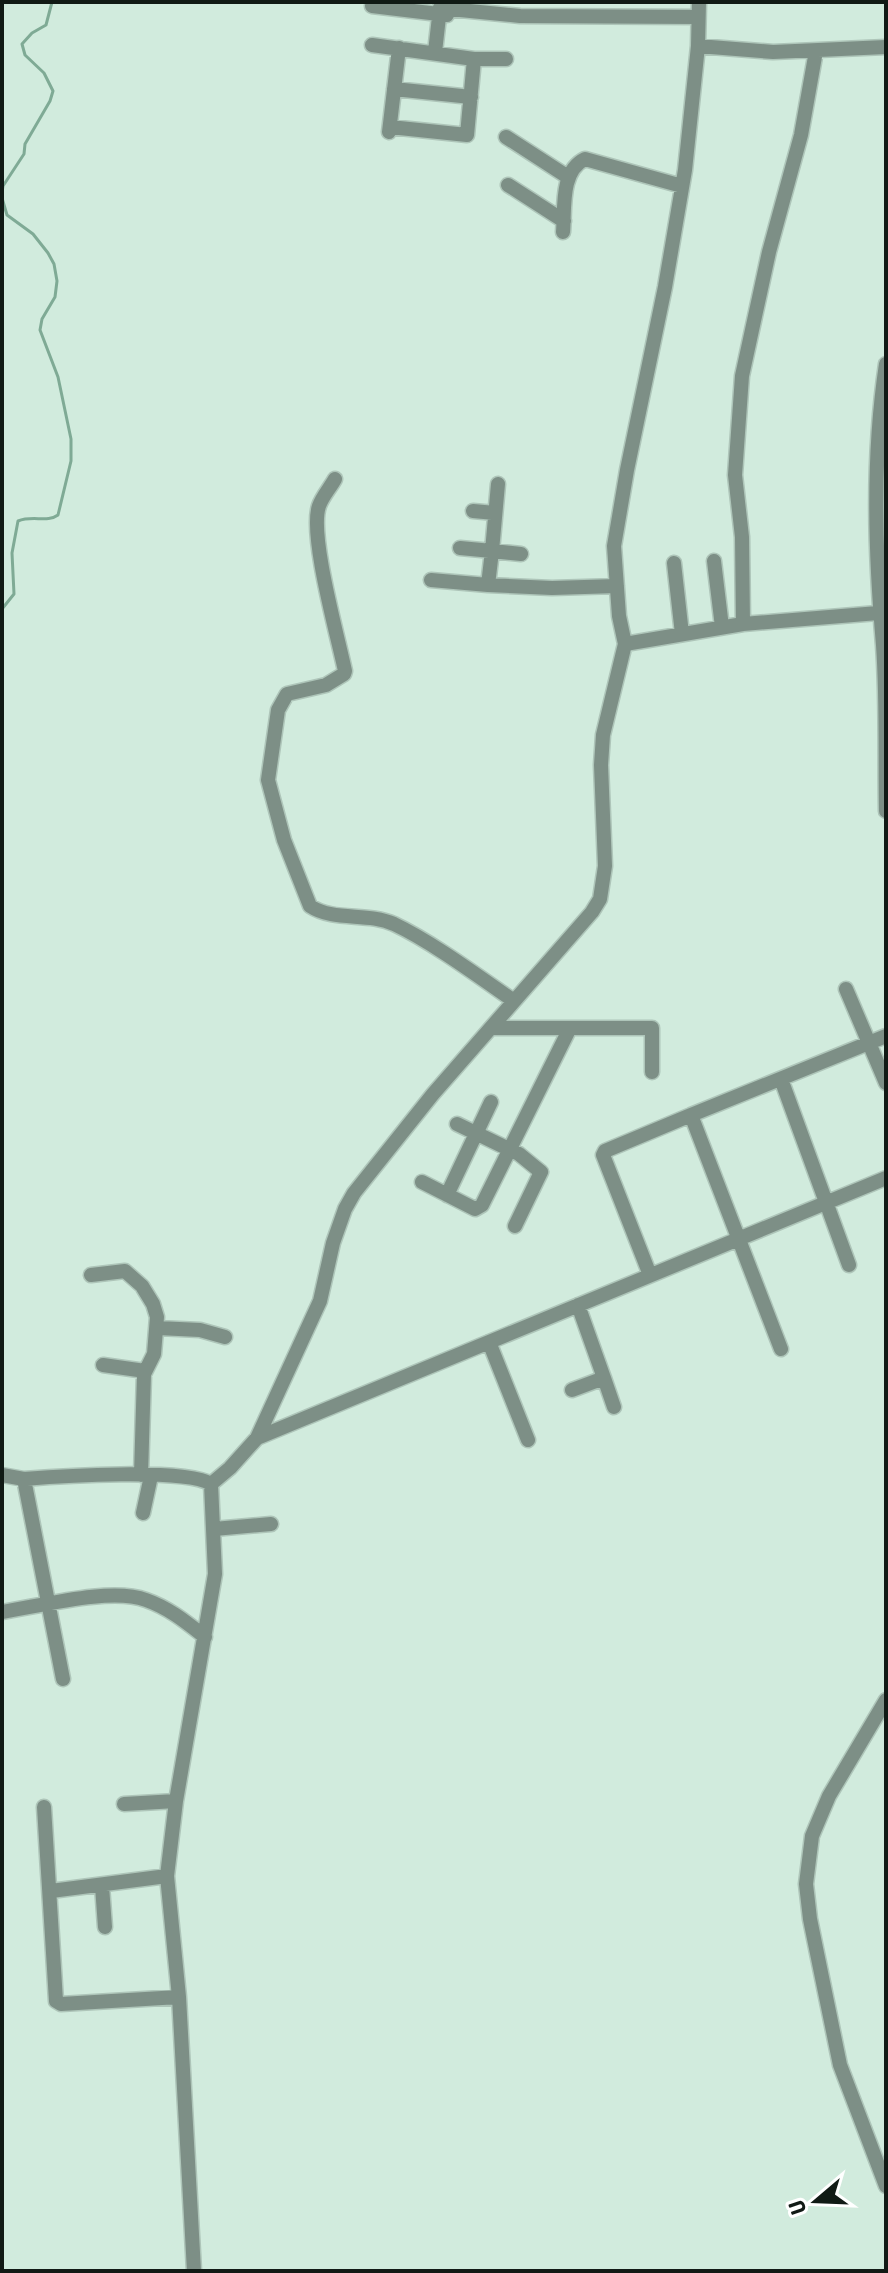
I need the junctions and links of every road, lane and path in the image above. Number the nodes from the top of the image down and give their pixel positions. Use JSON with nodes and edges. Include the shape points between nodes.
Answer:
{"nodes":[{"id":1,"x":372,"y":6,"type":"dead end"},
{"id":2,"x":698,"y":9,"type":"edge"},
{"id":3,"x":439,"y":14,"type":"junction"},
{"id":4,"x":513,"y":24,"type":"dead end"},
{"id":5,"x":372,"y":45,"type":"dead end"},
{"id":6,"x":698,"y":46,"type":"junction"},
{"id":7,"x":886,"y":47,"type":"edge"},
{"id":8,"x":399,"y":48,"type":"junction"},
{"id":9,"x":816,"y":51,"type":"junction"},
{"id":10,"x":435,"y":52,"type":"junction"},
{"id":11,"x":474,"y":59,"type":"junction"},
{"id":12,"x":506,"y":59,"type":"dead end"},
{"id":13,"x":394,"y":89,"type":"junction"},
{"id":14,"x":471,"y":97,"type":"junction"},
{"id":15,"x":506,"y":137,"type":"dead end"},
{"id":16,"x":568,"y":177,"type":"junction"},
{"id":17,"x":508,"y":185,"type":"dead end"},
{"id":18,"x":682,"y":186,"type":"junction"},
{"id":19,"x":886,"y":364,"type":"edge"},
{"id":20,"x":335,"y":479,"type":"dead end"},
{"id":21,"x":498,"y":484,"type":"dead end"},
{"id":22,"x":880,"y":498,"type":"edge"},
{"id":23,"x":473,"y":511,"type":"dead end"},
{"id":24,"x":495,"y":513,"type":"junction"},
{"id":25,"x":460,"y":548,"type":"dead end"},
{"id":26,"x":492,"y":551,"type":"junction"},
{"id":27,"x":521,"y":554,"type":"dead end"},
{"id":28,"x":714,"y":561,"type":"dead end"},
{"id":29,"x":674,"y":563,"type":"dead end"},
{"id":30,"x":431,"y":580,"type":"dead end"},
{"id":31,"x":488,"y":585,"type":"junction"},
{"id":32,"x":617,"y":586,"type":"junction"},
{"id":33,"x":878,"y":613,"type":"junction"},
{"id":34,"x":743,"y":624,"type":"junction"},
{"id":35,"x":722,"y":627,"type":"junction"},
{"id":36,"x":682,"y":634,"type":"junction"},
{"id":37,"x":625,"y":644,"type":"junction"},
{"id":38,"x":884,"y":646,"type":"edge"},
{"id":39,"x":886,"y":811,"type":"edge"},
{"id":40,"x":846,"y":989,"type":"dead end"},
{"id":41,"x":514,"y":1001,"type":"junction"},
{"id":42,"x":492,"y":1028,"type":"junction"},
{"id":43,"x":570,"y":1028,"type":"junction"},
{"id":44,"x":886,"y":1036,"type":"edge"},
{"id":45,"x":871,"y":1042,"type":"junction"},
{"id":46,"x":652,"y":1072,"type":"dead end"},
{"id":47,"x":781,"y":1079,"type":"junction"},
{"id":48,"x":886,"y":1083,"type":"edge"},
{"id":49,"x":491,"y":1102,"type":"dead end"},
{"id":50,"x":691,"y":1115,"type":"junction"},
{"id":51,"x":457,"y":1124,"type":"dead end"},
{"id":52,"x":477,"y":1133,"type":"junction"},
{"id":53,"x":510,"y":1149,"type":"junction"},
{"id":54,"x":886,"y":1178,"type":"edge"},
{"id":55,"x":422,"y":1182,"type":"dead end"},
{"id":56,"x":447,"y":1195,"type":"junction"},
{"id":57,"x":828,"y":1203,"type":"junction"},
{"id":58,"x":515,"y":1226,"type":"dead end"},
{"id":59,"x":739,"y":1240,"type":"junction"},
{"id":60,"x":849,"y":1265,"type":"dead end"},
{"id":61,"x":91,"y":1275,"type":"dead end"},
{"id":62,"x":650,"y":1275,"type":"junction"},
{"id":63,"x":578,"y":1305,"type":"junction"},
{"id":64,"x":158,"y":1328,"type":"junction"},
{"id":65,"x":225,"y":1337,"type":"dead end"},
{"id":66,"x":489,"y":1342,"type":"junction"},
{"id":67,"x":781,"y":1349,"type":"dead end"},
{"id":68,"x":103,"y":1365,"type":"dead end"},
{"id":69,"x":145,"y":1371,"type":"junction"},
{"id":70,"x":604,"y":1378,"type":"junction"},
{"id":71,"x":572,"y":1390,"type":"dead end"},
{"id":72,"x":614,"y":1407,"type":"dead end"},
{"id":73,"x":257,"y":1438,"type":"junction"},
{"id":74,"x":528,"y":1440,"type":"dead end"},
{"id":75,"x":2,"y":1475,"type":"edge"},
{"id":76,"x":146,"y":1475,"type":"junction"},
{"id":77,"x":24,"y":1479,"type":"junction"},
{"id":78,"x":211,"y":1484,"type":"junction"},
{"id":79,"x":143,"y":1513,"type":"dead end"},
{"id":80,"x":271,"y":1524,"type":"dead end"},
{"id":81,"x":214,"y":1529,"type":"junction"},
{"id":82,"x":48,"y":1605,"type":"junction"},
{"id":83,"x":2,"y":1612,"type":"edge"},
{"id":84,"x":205,"y":1637,"type":"junction"},
{"id":85,"x":63,"y":1679,"type":"dead end"},
{"id":86,"x":886,"y":1700,"type":"edge"},
{"id":87,"x":176,"y":1801,"type":"junction"},
{"id":88,"x":124,"y":1804,"type":"dead end"},
{"id":89,"x":44,"y":1807,"type":"dead end"},
{"id":90,"x":167,"y":1876,"type":"junction"},
{"id":91,"x":102,"y":1886,"type":"junction"},
{"id":92,"x":51,"y":1891,"type":"junction"},
{"id":93,"x":105,"y":1927,"type":"dead end"},
{"id":94,"x":179,"y":1997,"type":"junction"},
{"id":95,"x":886,"y":2186,"type":"edge"},
{"id":96,"x":194,"y":2271,"type":"edge"}],
"edges":[{"from":1,"to":3,"type":"street"},
{"from":2,"to":3,"type":"street","via":[[520,16],[440,8]]},
{"from":2,"to":6,"type":"street"},
{"from":3,"to":4,"type":"street"},
{"from":3,"to":10,"type":"street"},
{"from":5,"to":8,"type":"street"},
{"from":6,"to":9,"type":"street"},
{"from":6,"to":18,"type":"street"},
{"from":7,"to":9,"type":"street"},
{"from":8,"to":10,"type":"street"},
{"from":8,"to":13,"type":"street"},
{"from":9,"to":34,"type":"street","via":[[801,135],[742,376],[735,475]]},
{"from":10,"to":11,"type":"street"},
{"from":11,"to":12,"type":"street"},
{"from":11,"to":14,"type":"street"},
{"from":13,"to":14,"type":"street"},
{"from":13,"to":14,"type":"street","via":[[390,130],[467,135]]},
{"from":15,"to":16,"type":"street"},
{"from":16,"to":17,"type":"street","via":[[563,226]]},
{"from":16,"to":18,"type":"street","via":[[585,159]]},
{"from":18,"to":32,"type":"street","via":[[619,514],[614,546]]},
{"from":19,"to":22,"type":"street"},
{"from":20,"to":41,"type":"street","via":[[317,518],[321,566],[345,671],[326,685],[287,694],[278,710],[268,780],[284,840],[310,906],[326,914],[391,922]]},
{"from":21,"to":24,"type":"street"},
{"from":22,"to":33,"type":"street"},
{"from":23,"to":24,"type":"street"},
{"from":24,"to":26,"type":"street"},
{"from":25,"to":26,"type":"street"},
{"from":26,"to":27,"type":"street"},
{"from":26,"to":31,"type":"street"},
{"from":28,"to":35,"type":"street"},
{"from":29,"to":36,"type":"street"},
{"from":30,"to":31,"type":"street"},
{"from":31,"to":32,"type":"street"},
{"from":32,"to":37,"type":"street"},
{"from":33,"to":34,"type":"street"},
{"from":33,"to":38,"type":"street"},
{"from":34,"to":35,"type":"street"},
{"from":35,"to":36,"type":"street"},
{"from":36,"to":37,"type":"street"},
{"from":37,"to":41,"type":"street","via":[[603,735],[605,866],[600,899]]},
{"from":38,"to":39,"type":"street"},
{"from":40,"to":45,"type":"street"},
{"from":41,"to":42,"type":"street"},
{"from":42,"to":43,"type":"street"},
{"from":42,"to":73,"type":"street","via":[[399,1134],[345,1209],[320,1301]]},
{"from":43,"to":46,"type":"street","via":[[652,1021]]},
{"from":43,"to":53,"type":"street"},
{"from":44,"to":45,"type":"street"},
{"from":45,"to":47,"type":"street"},
{"from":45,"to":48,"type":"street"},
{"from":47,"to":50,"type":"street"},
{"from":47,"to":57,"type":"street"},
{"from":49,"to":52,"type":"street"},
{"from":50,"to":59,"type":"street"},
{"from":50,"to":62,"type":"street","via":[[603,1155]]},
{"from":51,"to":52,"type":"street"},
{"from":52,"to":53,"type":"street"},
{"from":52,"to":56,"type":"street"},
{"from":53,"to":56,"type":"street","via":[[478,1208]]},
{"from":53,"to":58,"type":"street","via":[[542,1175]]},
{"from":54,"to":57,"type":"street"},
{"from":55,"to":56,"type":"street"},
{"from":57,"to":59,"type":"street"},
{"from":57,"to":60,"type":"street"},
{"from":59,"to":62,"type":"street"},
{"from":59,"to":67,"type":"street"},
{"from":61,"to":64,"type":"street","via":[[128,1273],[153,1304]]},
{"from":62,"to":63,"type":"street"},
{"from":63,"to":66,"type":"street"},
{"from":63,"to":70,"type":"street"},
{"from":64,"to":65,"type":"street"},
{"from":64,"to":69,"type":"street"},
{"from":66,"to":73,"type":"street"},
{"from":66,"to":74,"type":"street"},
{"from":68,"to":69,"type":"street"},
{"from":69,"to":76,"type":"street"},
{"from":70,"to":71,"type":"street"},
{"from":70,"to":72,"type":"street"},
{"from":73,"to":78,"type":"street"},
{"from":75,"to":77,"type":"street"},
{"from":76,"to":77,"type":"street"},
{"from":76,"to":78,"type":"street"},
{"from":76,"to":79,"type":"street"},
{"from":77,"to":82,"type":"street"},
{"from":78,"to":81,"type":"street"},
{"from":80,"to":81,"type":"street"},
{"from":81,"to":84,"type":"street","via":[[215,1574]]},
{"from":82,"to":83,"type":"street"},
{"from":82,"to":84,"type":"street","via":[[136,1597],[172,1612]]},
{"from":82,"to":85,"type":"street"},
{"from":84,"to":87,"type":"street"},
{"from":86,"to":95,"type":"street","via":[[829,1796],[812,1836],[806,1884],[840,2065]]},
{"from":87,"to":88,"type":"street"},
{"from":87,"to":90,"type":"street"},
{"from":89,"to":92,"type":"street"},
{"from":90,"to":91,"type":"street"},
{"from":90,"to":94,"type":"street"},
{"from":91,"to":92,"type":"street"},
{"from":91,"to":93,"type":"street"},
{"from":92,"to":94,"type":"street","via":[[59,2003]]},
{"from":94,"to":96,"type":"street"}]}
